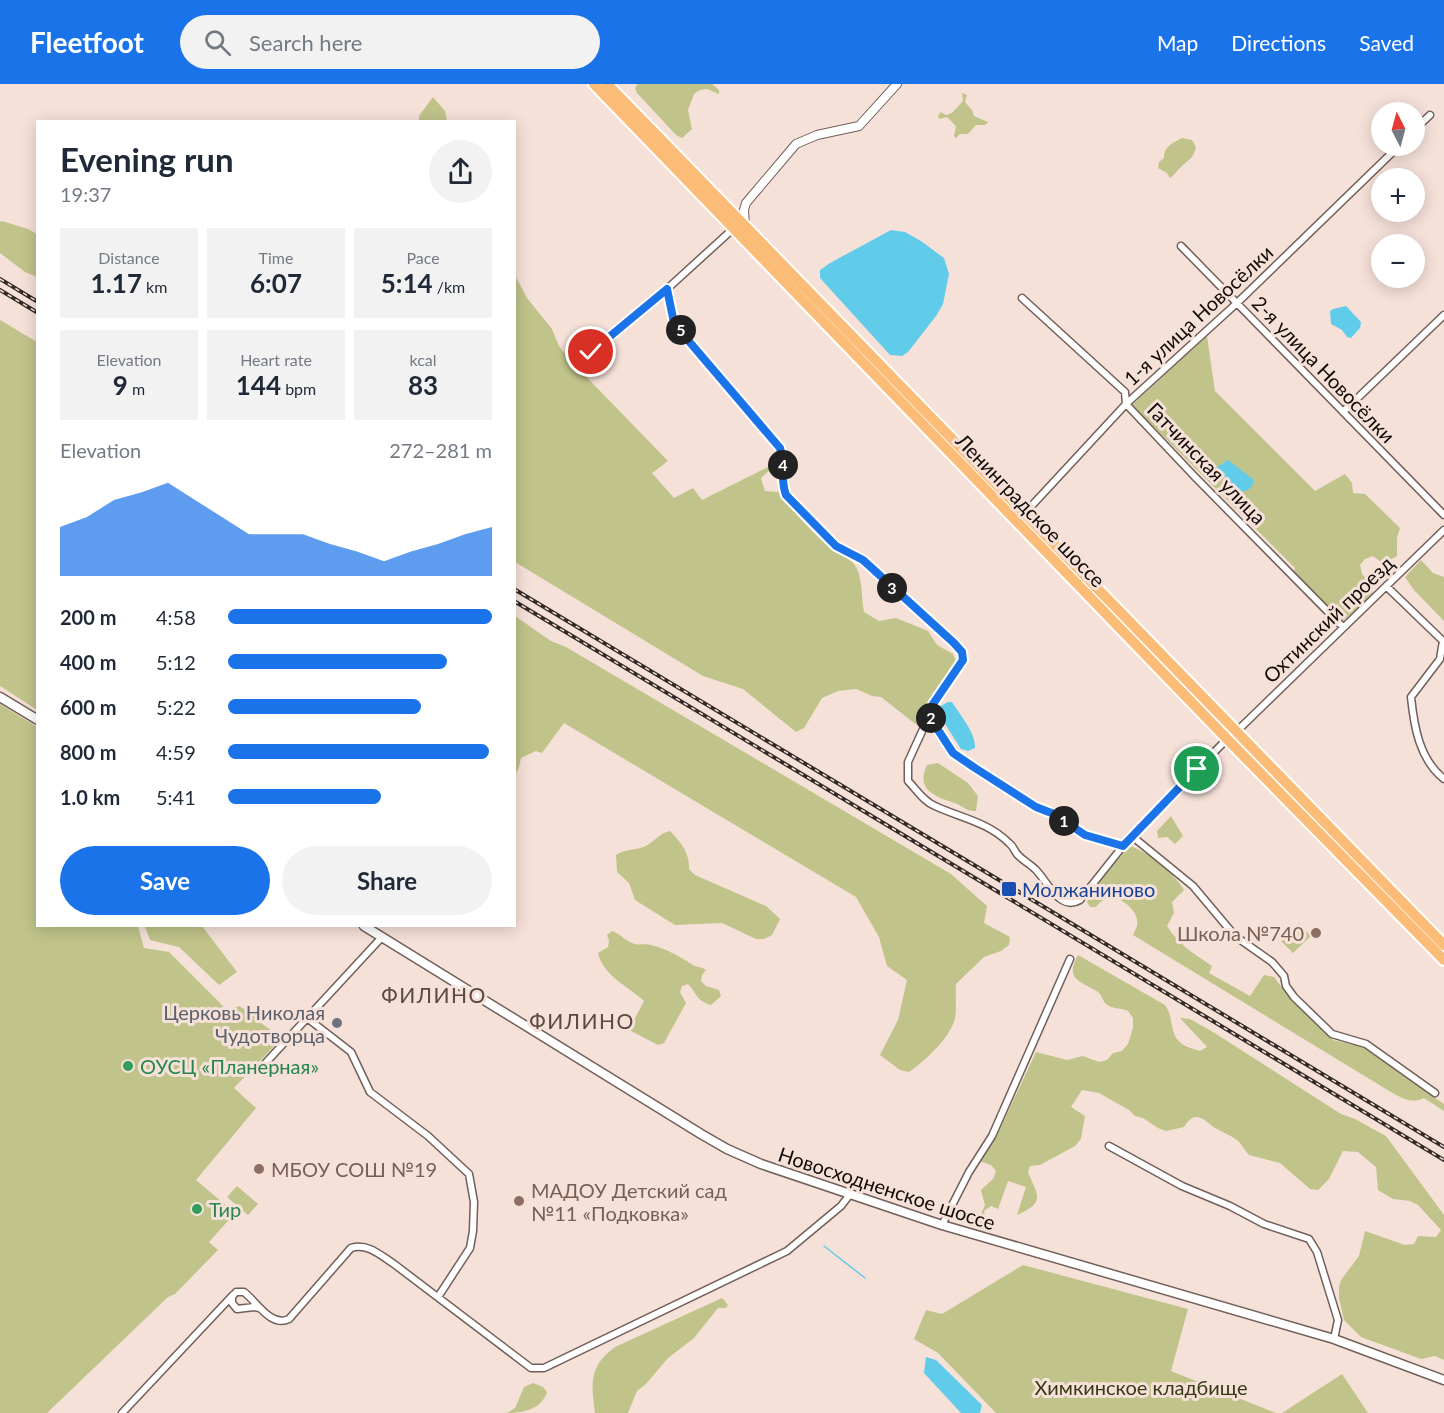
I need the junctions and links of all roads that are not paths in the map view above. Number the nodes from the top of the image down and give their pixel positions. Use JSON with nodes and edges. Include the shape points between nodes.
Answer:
{"nodes":[{"id":1,"x":594,"y":84,"type":"edge"},
{"id":2,"x":607,"y":84,"type":"edge"},
{"id":3,"x":897,"y":84,"type":"edge"},
{"id":4,"x":1430,"y":115,"type":"dead end"},
{"id":5,"x":1425,"y":120,"type":"edge"},
{"id":6,"x":1389,"y":156,"type":"edge"},
{"id":7,"x":746,"y":203,"type":"junction"},
{"id":8,"x":724,"y":204,"type":"junction"},
{"id":9,"x":740,"y":227,"type":"junction"},
{"id":10,"x":1181,"y":246,"type":"dead end"},
{"id":11,"x":667,"y":289,"type":"junction"},
{"id":12,"x":1022,"y":298,"type":"dead end"},
{"id":13,"x":1237,"y":303,"type":"junction"},
{"id":14,"x":1444,"y":315,"type":"edge"},
{"id":15,"x":579,"y":359,"type":"dead end"},
{"id":16,"x":1126,"y":404,"type":"junction"},
{"id":17,"x":1343,"y":412,"type":"junction"},
{"id":18,"x":1024,"y":514,"type":"junction"},
{"id":19,"x":1444,"y":515,"type":"edge"},
{"id":20,"x":1444,"y":530,"type":"edge"},
{"id":21,"x":1386,"y":586,"type":"junction"},
{"id":22,"x":1343,"y":627,"type":"junction"},
{"id":23,"x":0,"y":697,"type":"edge"},
{"id":24,"x":929,"y":716,"type":"junction"},
{"id":25,"x":36,"y":719,"type":"edge"},
{"id":26,"x":1232,"y":736,"type":"junction"},
{"id":27,"x":1444,"y":779,"type":"edge"},
{"id":28,"x":1133,"y":837,"type":"junction"},
{"id":29,"x":1123,"y":846,"type":"junction"},
{"id":30,"x":366,"y":927,"type":"edge"},
{"id":31,"x":382,"y":937,"type":"junction"},
{"id":32,"x":1444,"y":945,"type":"edge"},
{"id":33,"x":1070,"y":959,"type":"dead end"},
{"id":34,"x":1444,"y":960,"type":"edge"},
{"id":35,"x":307,"y":1018,"type":"junction"},
{"id":36,"x":259,"y":1070,"type":"dead end"},
{"id":37,"x":1435,"y":1093,"type":"dead end"},
{"id":38,"x":1109,"y":1146,"type":"dead end"},
{"id":39,"x":851,"y":1193,"type":"junction"},
{"id":40,"x":942,"y":1225,"type":"junction"},
{"id":41,"x":234,"y":1294,"type":"junction"},
{"id":42,"x":249,"y":1295,"type":"junction"},
{"id":43,"x":438,"y":1297,"type":"junction"},
{"id":44,"x":223,"y":1305,"type":"junction"},
{"id":45,"x":233,"y":1305,"type":"junction"},
{"id":46,"x":246,"y":1308,"type":"junction"},
{"id":47,"x":259,"y":1308,"type":"junction"},
{"id":48,"x":1334,"y":1339,"type":"junction"},
{"id":49,"x":1444,"y":1380,"type":"edge"},
{"id":50,"x":122,"y":1413,"type":"edge"}],
"edges":[{"from":1,"to":9,"type":"highway","name":"Ленинградское шоссе"},
{"from":2,"to":8,"type":"highway","name":"Ленинградское шоссе"},
{"from":3,"to":7,"type":"street","via":[[859,126],[796,144]]},
{"from":4,"to":5,"type":"street"},
{"from":6,"to":13,"type":"street","name":"1-я улица Новосёлки"},
{"from":7,"to":8,"type":"street"},
{"from":7,"to":9,"type":"street"},
{"from":8,"to":9,"type":"highway","name":"Ленинградское шоссе"},
{"from":9,"to":11,"type":"street"},
{"from":9,"to":18,"type":"highway","name":"Ленинградское шоссе"},
{"from":9,"to":26,"type":"highway","name":"Ленинградское шоссе"},
{"from":10,"to":13,"type":"street","name":"2-я улица Новосёлки"},
{"from":11,"to":15,"type":"street"},
{"from":11,"to":24,"type":"street","via":[[673,318],[681,332],[780,448],[786,495],[836,546],[863,560],[962,652],[963,660]]},
{"from":12,"to":16,"type":"street","name":"Гатчинская улица","via":[[1125,392]]},
{"from":13,"to":16,"type":"street","name":"1-я улица Новосёлки"},
{"from":13,"to":17,"type":"street","name":"2-я улица Новосёлки"},
{"from":14,"to":17,"type":"street"},
{"from":16,"to":18,"type":"street","name":"1-я улица Новосёлки"},
{"from":16,"to":22,"type":"street","name":"Гатчинская улица"},
{"from":17,"to":19,"type":"street","name":"2-я улица Новосёлки"},
{"from":18,"to":26,"type":"highway","name":"Ленинградское шоссе"},
{"from":20,"to":21,"type":"street","name":"Охтинский проезд"},
{"from":21,"to":22,"type":"street","name":"Охтинский проезд"},
{"from":21,"to":27,"type":"street","via":[[1443,641],[1440,659],[1411,697],[1422,750]]},
{"from":22,"to":26,"type":"street","name":"Охтинский проезд"},
{"from":23,"to":25,"type":"main road"},
{"from":24,"to":29,"type":"street","via":[[953,753],[1085,835]]},
{"from":24,"to":29,"type":"street","name":"Охтинский проезд","via":[[908,762],[908,781],[934,806],[997,832],[1036,869],[1057,896],[1072,903],[1080,900]]},
{"from":26,"to":28,"type":"street","name":"Охтинский проезд"},
{"from":26,"to":32,"type":"highway","name":"Ленинградское шоссе"},
{"from":26,"to":34,"type":"highway","name":"Ленинградское шоссе"},
{"from":28,"to":29,"type":"street","name":"Охтинский проезд"},
{"from":28,"to":37,"type":"street","via":[[1193,886],[1236,936],[1272,962],[1284,975],[1294,997],[1332,1034],[1366,1044]]},
{"from":30,"to":31,"type":"main road","name":"Новосходненское шоссе"},
{"from":31,"to":35,"type":"street"},
{"from":31,"to":39,"type":"main road","name":"Новосходненское шоссе","via":[[727,1149]]},
{"from":33,"to":40,"type":"street","via":[[992,1136]]},
{"from":35,"to":36,"type":"street"},
{"from":35,"to":43,"type":"street","via":[[351,1052],[370,1092],[428,1136],[469,1174],[474,1202],[470,1248]]},
{"from":38,"to":48,"type":"street","via":[[1182,1186],[1264,1224],[1309,1239],[1317,1252],[1338,1320]]},
{"from":39,"to":40,"type":"main road","name":"Новосходненское шоссе"},
{"from":39,"to":43,"type":"street","via":[[787,1251],[544,1368],[531,1368]]},
{"from":40,"to":48,"type":"main road","name":"Новосходненское шоссе"},
{"from":41,"to":42,"type":"street","via":[[242,1291]]},
{"from":41,"to":44,"type":"street"},
{"from":41,"to":45,"type":"street"},
{"from":42,"to":46,"type":"street"},
{"from":42,"to":47,"type":"street"},
{"from":43,"to":47,"type":"street","via":[[370,1248],[360,1245],[351,1248],[289,1319],[281,1322]]},
{"from":44,"to":45,"type":"street"},
{"from":44,"to":50,"type":"street"},
{"from":45,"to":46,"type":"street"},
{"from":46,"to":47,"type":"street"},
{"from":48,"to":49,"type":"main road","name":"Новосходненское шоссе"}]}
